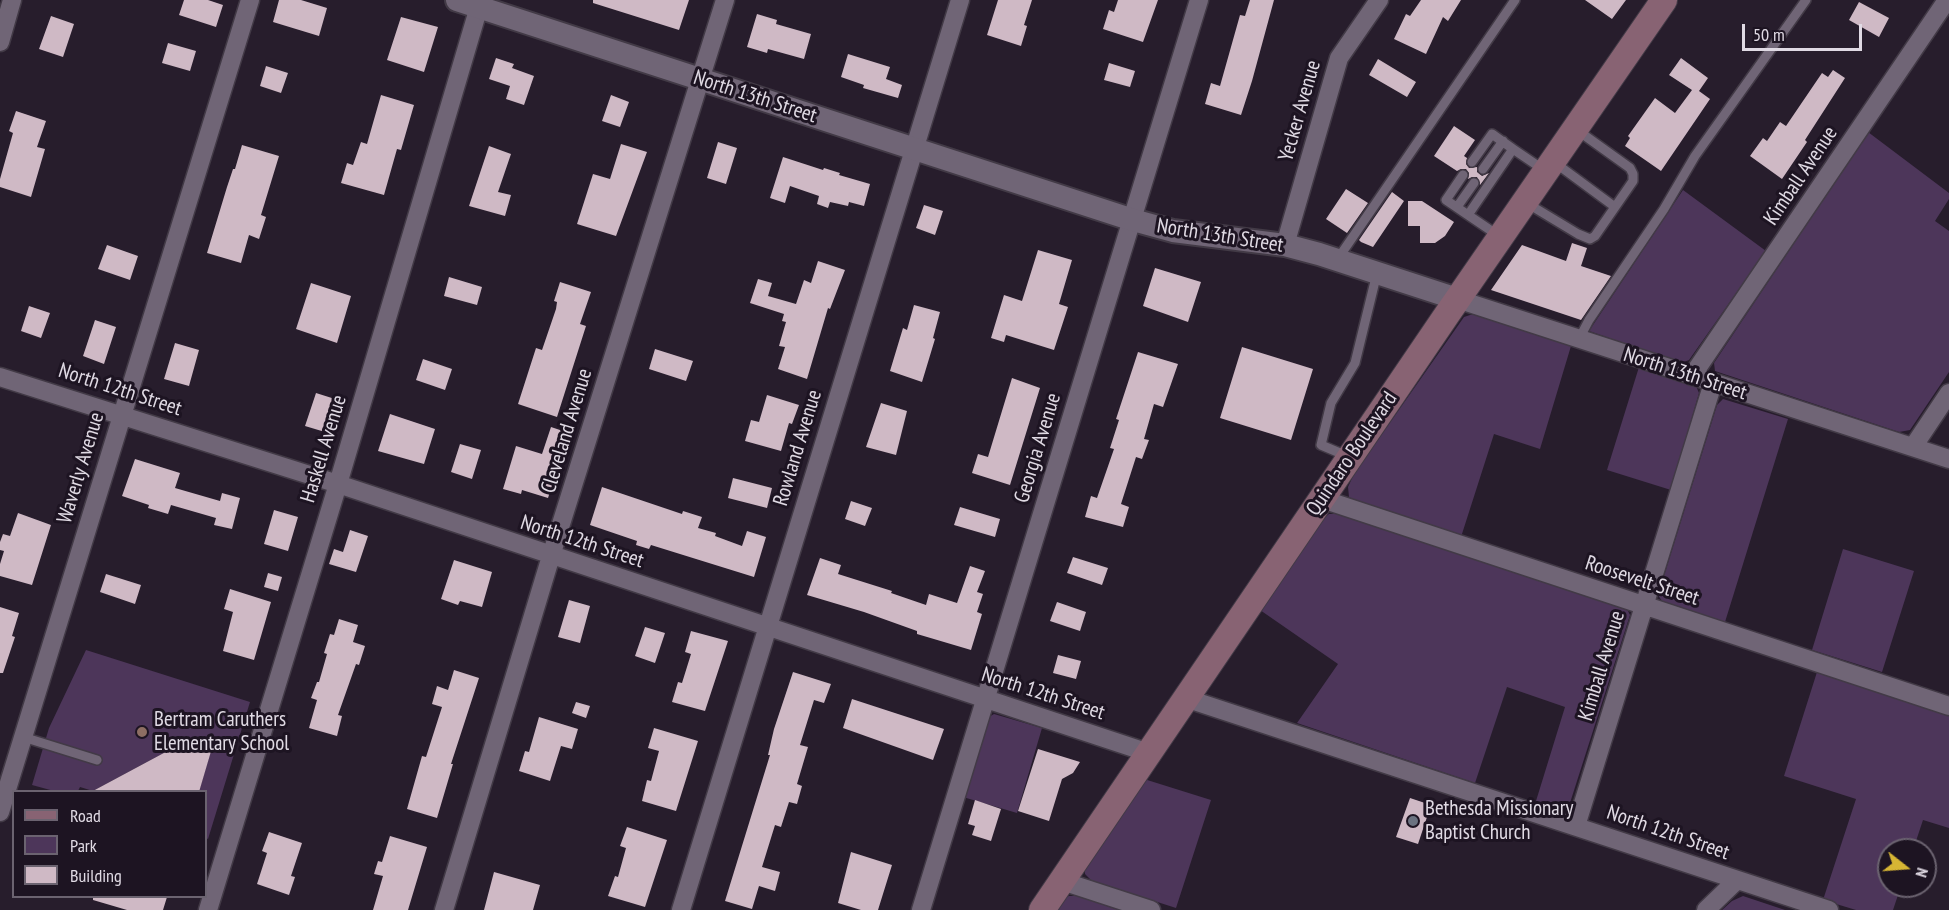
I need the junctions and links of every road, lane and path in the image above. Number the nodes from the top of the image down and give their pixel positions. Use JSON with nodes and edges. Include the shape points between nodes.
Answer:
{"nodes":[{"id":1,"x":12,"y":0,"type":"edge"},
{"id":2,"x":250,"y":0,"type":"edge"},
{"id":3,"x":457,"y":0,"type":"edge"},
{"id":4,"x":724,"y":0,"type":"edge"},
{"id":5,"x":960,"y":0,"type":"edge"},
{"id":6,"x":1199,"y":0,"type":"edge"},
{"id":7,"x":1379,"y":0,"type":"edge"},
{"id":8,"x":1515,"y":0,"type":"edge"},
{"id":9,"x":1664,"y":0,"type":"edge"},
{"id":10,"x":1806,"y":0,"type":"edge"},
{"id":11,"x":1947,"y":0,"type":"edge"},
{"id":12,"x":480,"y":3,"type":"edge"},
{"id":13,"x":0,"y":42,"type":"edge"},
{"id":14,"x":699,"y":80,"type":"junction"},
{"id":15,"x":1575,"y":128,"type":"junction"},
{"id":16,"x":1503,"y":141,"type":"junction"},
{"id":17,"x":913,"y":148,"type":"junction"},
{"id":18,"x":1513,"y":149,"type":"junction"},
{"id":19,"x":1472,"y":162,"type":"dead end"},
{"id":20,"x":1549,"y":166,"type":"junction"},
{"id":21,"x":1483,"y":169,"type":"dead end"},
{"id":22,"x":1463,"y":175,"type":"dead end"},
{"id":23,"x":1474,"y":183,"type":"dead end"},
{"id":24,"x":1525,"y":202,"type":"junction"},
{"id":25,"x":1457,"y":207,"type":"junction"},
{"id":26,"x":1615,"y":207,"type":"junction"},
{"id":27,"x":1468,"y":215,"type":"junction"},
{"id":28,"x":1133,"y":220,"type":"junction"},
{"id":29,"x":1500,"y":237,"type":"junction"},
{"id":30,"x":1285,"y":245,"type":"junction"},
{"id":31,"x":1337,"y":260,"type":"junction"},
{"id":32,"x":1377,"y":273,"type":"junction"},
{"id":33,"x":1457,"y":299,"type":"junction"},
{"id":34,"x":1579,"y":339,"type":"junction"},
{"id":35,"x":0,"y":376,"type":"edge"},
{"id":36,"x":1692,"y":376,"type":"junction"},
{"id":37,"x":1713,"y":383,"type":"junction"},
{"id":38,"x":1949,"y":393,"type":"edge"},
{"id":39,"x":121,"y":414,"type":"junction"},
{"id":40,"x":1913,"y":447,"type":"junction"},
{"id":41,"x":1350,"y":458,"type":"junction"},
{"id":42,"x":1949,"y":459,"type":"edge"},
{"id":43,"x":338,"y":484,"type":"junction"},
{"id":44,"x":1322,"y":499,"type":"junction"},
{"id":45,"x":551,"y":556,"type":"junction"},
{"id":46,"x":1644,"y":605,"type":"junction"},
{"id":47,"x":767,"y":626,"type":"junction"},
{"id":48,"x":1185,"y":698,"type":"junction"},
{"id":49,"x":984,"y":699,"type":"junction"},
{"id":50,"x":1949,"y":706,"type":"edge"},
{"id":51,"x":23,"y":737,"type":"junction"},
{"id":52,"x":1149,"y":753,"type":"junction"},
{"id":53,"x":97,"y":760,"type":"dead end"},
{"id":54,"x":0,"y":812,"type":"edge"},
{"id":55,"x":1576,"y":825,"type":"junction"},
{"id":56,"x":1062,"y":881,"type":"junction"},
{"id":57,"x":1736,"y":881,"type":"junction"},
{"id":58,"x":208,"y":910,"type":"edge"},
{"id":59,"x":444,"y":910,"type":"edge"},
{"id":60,"x":681,"y":910,"type":"edge"},
{"id":61,"x":921,"y":910,"type":"edge"},
{"id":62,"x":1042,"y":910,"type":"edge"},
{"id":63,"x":1151,"y":910,"type":"edge"},
{"id":64,"x":1706,"y":910,"type":"edge"},
{"id":65,"x":1828,"y":910,"type":"edge"}],
"edges":[{"from":1,"to":13,"type":"street"},
{"from":2,"to":39,"type":"street","name":"Waverly Avenue"},
{"from":3,"to":12,"type":"street","name":"North 13th Street"},
{"from":4,"to":14,"type":"street","name":"Cleveland Avenue"},
{"from":5,"to":17,"type":"street","name":"Rowland Avenue"},
{"from":6,"to":28,"type":"street","name":"Georgia Avenue"},
{"from":7,"to":30,"type":"street","name":"Yecker Avenue","via":[[1339,57]]},
{"from":8,"to":31,"type":"lane"},
{"from":9,"to":15,"type":"main road","name":"Quindaro Boulevard"},
{"from":10,"to":34,"type":"lane","via":[[1695,156]]},
{"from":11,"to":36,"type":"street","name":"Kimball Avenue"},
{"from":12,"to":14,"type":"street","name":"North 13th Street"},
{"from":12,"to":43,"type":"street","name":"Haskell Avenue"},
{"from":14,"to":17,"type":"street","name":"North 13th Street"},
{"from":14,"to":45,"type":"street","name":"Cleveland Avenue"},
{"from":15,"to":20,"type":"main road","name":"Quindaro Boulevard"},
{"from":15,"to":26,"type":"lane","via":[[1633,174],[1633,181]]},
{"from":16,"to":18,"type":"lane"},
{"from":16,"to":19,"type":"lane","via":[[1492,134]]},
{"from":16,"to":21,"type":"lane"},
{"from":17,"to":28,"type":"street","name":"North 13th Street"},
{"from":17,"to":47,"type":"street","name":"Rowland Avenue"},
{"from":18,"to":20,"type":"lane"},
{"from":18,"to":27,"type":"lane"},
{"from":20,"to":24,"type":"main road","name":"Quindaro Boulevard"},
{"from":20,"to":26,"type":"lane"},
{"from":22,"to":25,"type":"lane","via":[[1446,200]]},
{"from":23,"to":25,"type":"lane"},
{"from":24,"to":26,"type":"lane","via":[[1590,239]]},
{"from":24,"to":29,"type":"main road","name":"Quindaro Boulevard"},
{"from":25,"to":27,"type":"lane"},
{"from":27,"to":29,"type":"lane"},
{"from":28,"to":30,"type":"street","name":"North 13th Street","via":[[1173,231]]},
{"from":28,"to":49,"type":"street","name":"Georgia Avenue"},
{"from":29,"to":33,"type":"main road","name":"Quindaro Boulevard"},
{"from":30,"to":31,"type":"street","name":"North 13th Street"},
{"from":31,"to":32,"type":"street","name":"North 13th Street"},
{"from":32,"to":33,"type":"street","name":"North 13th Street"},
{"from":32,"to":41,"type":"lane","via":[[1355,363],[1331,403],[1322,445]]},
{"from":33,"to":34,"type":"street","name":"North 13th Street"},
{"from":33,"to":41,"type":"main road","name":"Quindaro Boulevard"},
{"from":34,"to":36,"type":"street","name":"North 13th Street"},
{"from":35,"to":39,"type":"street","name":"North 12th Street"},
{"from":36,"to":37,"type":"street","name":"North 13th Street"},
{"from":37,"to":40,"type":"street","name":"North 13th Street"},
{"from":37,"to":46,"type":"street","name":"Kimball Avenue"},
{"from":38,"to":40,"type":"street"},
{"from":39,"to":43,"type":"street","name":"North 12th Street"},
{"from":39,"to":51,"type":"street","name":"Waverly Avenue"},
{"from":40,"to":42,"type":"street","name":"North 13th Street"},
{"from":41,"to":44,"type":"main road","name":"Quindaro Boulevard"},
{"from":43,"to":45,"type":"street","name":"North 12th Street"},
{"from":43,"to":58,"type":"street","name":"Haskell Avenue"},
{"from":44,"to":46,"type":"street","name":"Roosevelt Street"},
{"from":44,"to":48,"type":"main road","name":"Quindaro Boulevard"},
{"from":45,"to":47,"type":"street","name":"North 12th Street"},
{"from":45,"to":59,"type":"street","name":"Cleveland Avenue"},
{"from":46,"to":50,"type":"street","name":"Roosevelt Street"},
{"from":46,"to":55,"type":"street","name":"Kimball Avenue"},
{"from":47,"to":49,"type":"street","name":"North 12th Street"},
{"from":47,"to":60,"type":"street","name":"Rowland Avenue"},
{"from":48,"to":52,"type":"main road","name":"Quindaro Boulevard"},
{"from":48,"to":55,"type":"street","name":"North 12th Street"},
{"from":49,"to":52,"type":"street","name":"North 12th Street"},
{"from":49,"to":61,"type":"street","name":"Georgia Avenue"},
{"from":51,"to":53,"type":"lane"},
{"from":51,"to":54,"type":"street","name":"Waverly Avenue"},
{"from":52,"to":56,"type":"main road","name":"Quindaro Boulevard"},
{"from":55,"to":57,"type":"street","name":"North 12th Street"},
{"from":56,"to":62,"type":"main road","name":"Quindaro Boulevard"},
{"from":56,"to":63,"type":"street"},
{"from":57,"to":64,"type":"street"},
{"from":57,"to":65,"type":"street","name":"North 12th Street"}]}
